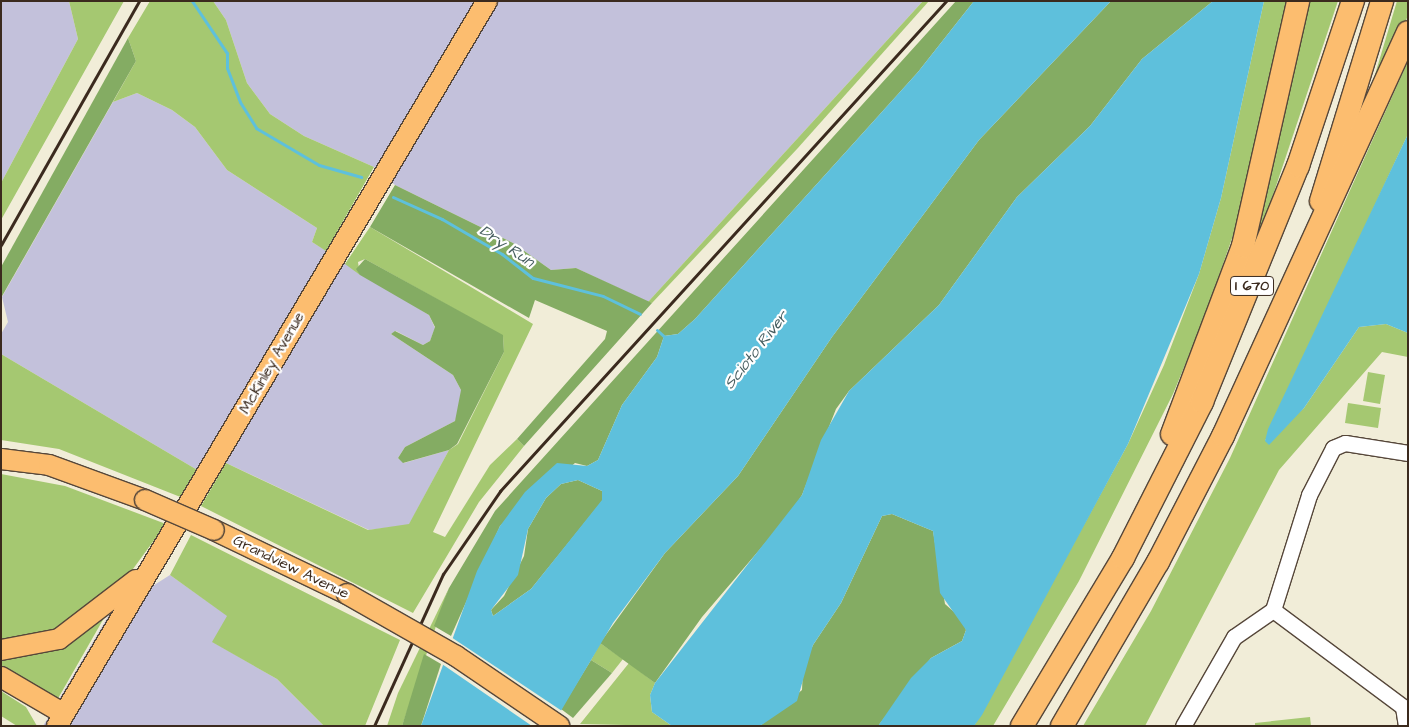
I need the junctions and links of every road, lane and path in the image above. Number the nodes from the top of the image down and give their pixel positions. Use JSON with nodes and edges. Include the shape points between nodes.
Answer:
{"nodes":[{"id":1,"x":487,"y":1,"type":"edge"},
{"id":2,"x":1298,"y":1,"type":"edge"},
{"id":3,"x":1353,"y":1,"type":"edge"},
{"id":4,"x":1382,"y":1,"type":"edge"},
{"id":5,"x":1408,"y":32,"type":"edge"},
{"id":6,"x":1301,"y":270,"type":"junction"},
{"id":7,"x":1408,"y":453,"type":"edge"},
{"id":8,"x":1,"y":460,"type":"edge"},
{"id":9,"x":1123,"y":558,"type":"junction"},
{"id":10,"x":152,"y":565,"type":"junction"},
{"id":11,"x":1273,"y":610,"type":"junction"},
{"id":12,"x":1,"y":650,"type":"edge"},
{"id":13,"x":1,"y":677,"type":"edge"},
{"id":14,"x":1405,"y":706,"type":"edge"},
{"id":15,"x":60,"y":720,"type":"edge"},
{"id":16,"x":559,"y":726,"type":"edge"},
{"id":17,"x":1022,"y":726,"type":"edge"},
{"id":18,"x":1062,"y":726,"type":"edge"},
{"id":19,"x":1183,"y":726,"type":"edge"},
{"id":20,"x":1406,"y":726,"type":"edge"}],
"edges":[{"from":1,"to":10,"type":"main road","name":"McKinley Avenue"},
{"from":2,"to":9,"type":"highway","via":[[1242,246]]},
{"from":3,"to":9,"type":"highway","number":"I 670","via":[[1254,283],[1202,402]]},
{"from":4,"to":6,"type":"highway","number":"I 670"},
{"from":5,"to":6,"type":"highway"},
{"from":6,"to":18,"type":"highway","number":"I 670","via":[[1158,562]]},
{"from":7,"to":11,"type":"street","via":[[1345,443],[1333,448],[1309,495]]},
{"from":8,"to":16,"type":"main road","name":"Grandview Avenue","bridge":true,"via":[[50,465],[214,530],[347,594],[456,656]]},
{"from":9,"to":17,"type":"highway","number":"I 670"},
{"from":10,"to":12,"type":"main road","via":[[106,606],[59,639]]},
{"from":10,"to":15,"type":"main road","name":"McKinley Avenue"},
{"from":11,"to":14,"type":"street"},
{"from":11,"to":19,"type":"street","via":[[1234,637]]},
{"from":13,"to":15,"type":"main road"},
{"from":14,"to":20,"type":"street"}]}
